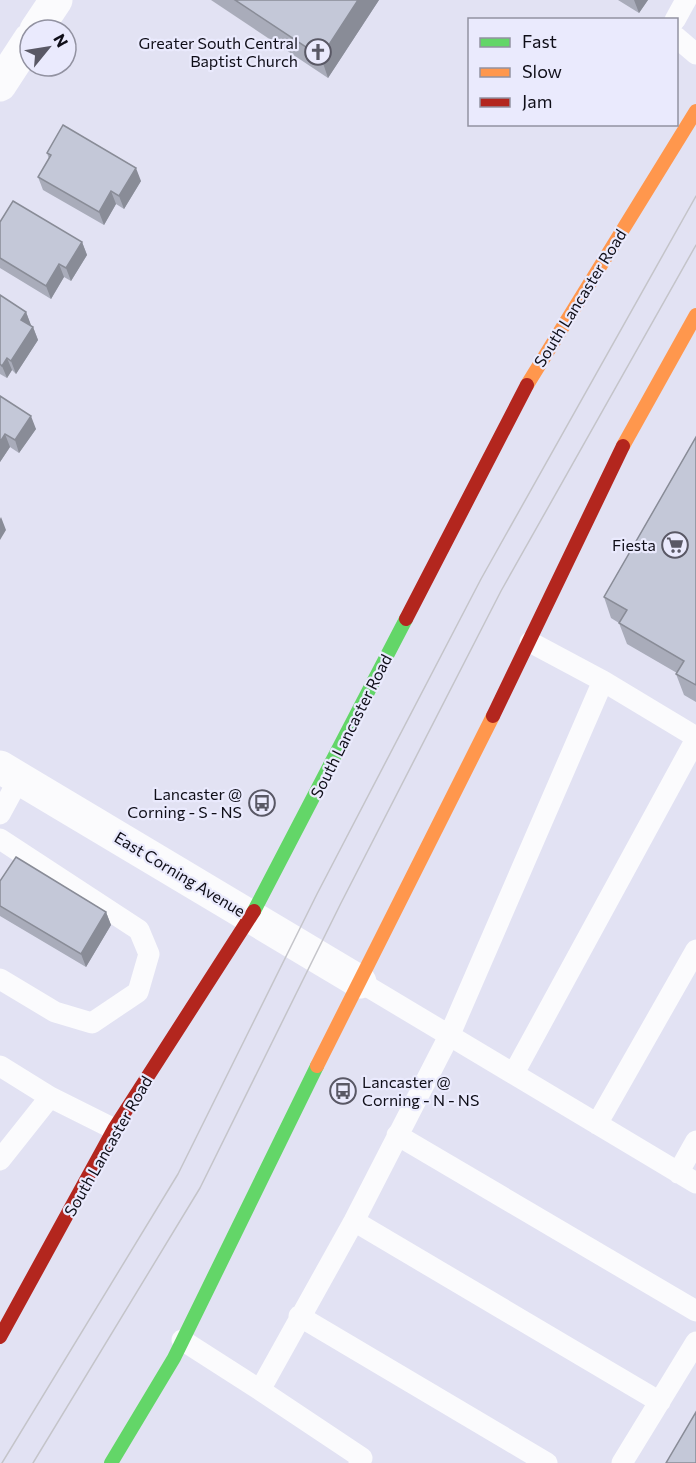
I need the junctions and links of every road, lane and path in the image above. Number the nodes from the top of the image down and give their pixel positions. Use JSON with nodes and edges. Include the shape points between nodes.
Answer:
{"nodes":[{"id":1,"x":56,"y":0,"type":"edge"},
{"id":2,"x":686,"y":0,"type":"edge"},
{"id":3,"x":44,"y":18,"type":"edge"},
{"id":4,"x":676,"y":18,"type":"edge"},
{"id":5,"x":678,"y":39,"type":"edge"},
{"id":6,"x":696,"y":54,"type":"edge"},
{"id":7,"x":18,"y":57,"type":"edge"},
{"id":8,"x":0,"y":85,"type":"edge"},
{"id":9,"x":696,"y":111,"type":"edge"},
{"id":10,"x":696,"y":315,"type":"edge"},
{"id":11,"x":530,"y":642,"type":"junction"},
{"id":12,"x":603,"y":681,"type":"junction"},
{"id":13,"x":696,"y":738,"type":"edge"},
{"id":14,"x":10,"y":773,"type":"edge"},
{"id":15,"x":0,"y":814,"type":"edge"},
{"id":16,"x":0,"y":839,"type":"edge"},
{"id":17,"x":251,"y":916,"type":"junction"},
{"id":18,"x":696,"y":950,"type":"edge"},
{"id":19,"x":0,"y":979,"type":"edge"},
{"id":20,"x":360,"y":982,"type":"junction"},
{"id":21,"x":450,"y":1034,"type":"junction"},
{"id":22,"x":0,"y":1066,"type":"edge"},
{"id":23,"x":514,"y":1073,"type":"junction"},
{"id":24,"x":50,"y":1097,"type":"junction"},
{"id":25,"x":597,"y":1124,"type":"junction"},
{"id":26,"x":114,"y":1129,"type":"junction"},
{"id":27,"x":397,"y":1135,"type":"junction"},
{"id":28,"x":696,"y":1141,"type":"edge"},
{"id":29,"x":0,"y":1160,"type":"edge"},
{"id":30,"x":687,"y":1178,"type":"edge"},
{"id":31,"x":354,"y":1221,"type":"junction"},
{"id":32,"x":696,"y":1311,"type":"edge"},
{"id":33,"x":299,"y":1316,"type":"junction"},
{"id":34,"x":0,"y":1337,"type":"edge"},
{"id":35,"x":182,"y":1340,"type":"junction"},
{"id":36,"x":696,"y":1342,"type":"edge"},
{"id":37,"x":260,"y":1390,"type":"junction"},
{"id":38,"x":660,"y":1402,"type":"junction"},
{"id":39,"x":364,"y":1461,"type":"edge"},
{"id":40,"x":111,"y":1463,"type":"edge"},
{"id":41,"x":547,"y":1463,"type":"edge"},
{"id":42,"x":622,"y":1463,"type":"edge"}],
"edges":[{"from":1,"to":3,"type":"street"},
{"from":2,"to":4,"type":"lane"},
{"from":5,"to":6,"type":"lane"},
{"from":7,"to":8,"type":"street"},
{"from":9,"to":17,"type":"main road","name":"South Lancaster Road","via":[[522,392]]},
{"from":10,"to":11,"type":"main road","via":[[628,436]]},
{"from":11,"to":12,"type":"lane"},
{"from":11,"to":20,"type":"main road"},
{"from":12,"to":13,"type":"lane"},
{"from":12,"to":21,"type":"lane"},
{"from":13,"to":23,"type":"lane"},
{"from":14,"to":15,"type":"lane"},
{"from":14,"to":17,"type":"street","name":"East Corning Avenue"},
{"from":16,"to":19,"type":"lane","via":[[139,930],[149,954],[138,992],[92,1023],[55,1012]]},
{"from":17,"to":20,"type":"street","name":"East Corning Avenue"},
{"from":17,"to":26,"type":"main road","name":"South Lancaster Road"},
{"from":18,"to":25,"type":"lane"},
{"from":20,"to":21,"type":"lane"},
{"from":20,"to":35,"type":"main road"},
{"from":21,"to":23,"type":"lane"},
{"from":21,"to":27,"type":"lane"},
{"from":22,"to":24,"type":"lane"},
{"from":23,"to":25,"type":"lane"},
{"from":24,"to":26,"type":"lane"},
{"from":24,"to":29,"type":"lane"},
{"from":25,"to":30,"type":"lane"},
{"from":26,"to":34,"type":"main road","name":"South Lancaster Road"},
{"from":27,"to":31,"type":"lane"},
{"from":27,"to":32,"type":"lane"},
{"from":28,"to":30,"type":"lane"},
{"from":31,"to":33,"type":"lane"},
{"from":31,"to":38,"type":"lane"},
{"from":33,"to":37,"type":"lane"},
{"from":33,"to":41,"type":"lane"},
{"from":35,"to":37,"type":"lane"},
{"from":35,"to":40,"type":"main road"},
{"from":36,"to":38,"type":"lane"},
{"from":37,"to":39,"type":"lane"},
{"from":38,"to":42,"type":"lane"}]}
